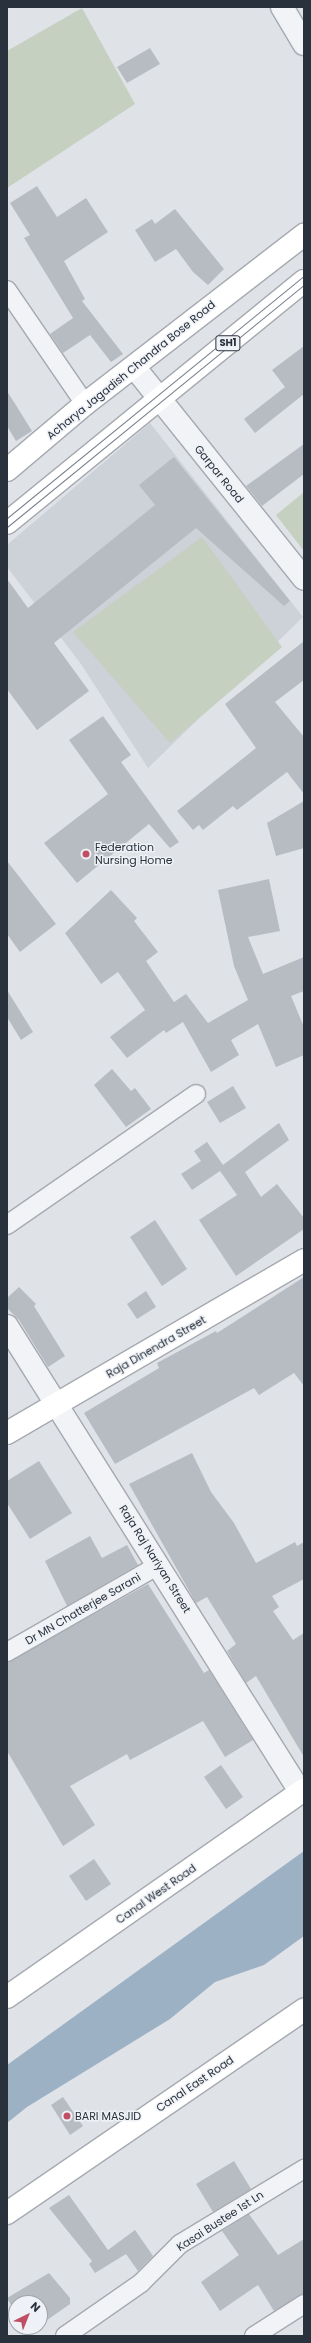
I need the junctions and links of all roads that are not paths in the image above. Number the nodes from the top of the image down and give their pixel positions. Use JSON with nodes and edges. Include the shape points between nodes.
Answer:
{"nodes":[{"id":1,"x":282,"y":7,"type":"edge"},
{"id":2,"x":304,"y":44,"type":"edge"},
{"id":3,"x":304,"y":235,"type":"edge"},
{"id":4,"x":304,"y":281,"type":"edge"},
{"id":5,"x":7,"y":290,"type":"edge"},
{"id":6,"x":135,"y":368,"type":"junction"},
{"id":7,"x":155,"y":403,"type":"junction"},
{"id":8,"x":85,"y":404,"type":"junction"},
{"id":9,"x":7,"y":470,"type":"edge"},
{"id":10,"x":7,"y":524,"type":"edge"},
{"id":11,"x":304,"y":579,"type":"edge"},
{"id":12,"x":196,"y":1094,"type":"dead end"},
{"id":13,"x":7,"y":1225,"type":"edge"},
{"id":14,"x":304,"y":1260,"type":"edge"},
{"id":15,"x":7,"y":1326,"type":"edge"},
{"id":16,"x":57,"y":1405,"type":"junction"},
{"id":17,"x":7,"y":1433,"type":"edge"},
{"id":18,"x":159,"y":1565,"type":"junction"},
{"id":19,"x":7,"y":1652,"type":"edge"},
{"id":20,"x":302,"y":1792,"type":"edge"},
{"id":21,"x":7,"y":1997,"type":"edge"},
{"id":22,"x":304,"y":2010,"type":"edge"},
{"id":23,"x":304,"y":2169,"type":"edge"},
{"id":24,"x":7,"y":2213,"type":"edge"},
{"id":25,"x":304,"y":2304,"type":"edge"},
{"id":26,"x":64,"y":2336,"type":"edge"},
{"id":27,"x":254,"y":2336,"type":"edge"}],
"edges":[{"from":1,"to":2,"type":"street"},
{"from":3,"to":6,"type":"main road","name":"Acharya Jagadish Chandra Bose Road","via":[[255,270]]},
{"from":4,"to":7,"type":"main road","number":"SH1"},
{"from":5,"to":8,"type":"street"},
{"from":6,"to":7,"type":"street","name":"Garpar Road"},
{"from":6,"to":8,"type":"main road","name":"Acharya Jagadish Chandra Bose Road"},
{"from":7,"to":10,"type":"main road","number":"SH1"},
{"from":7,"to":11,"type":"street","name":"Garpar Road"},
{"from":8,"to":9,"type":"main road","name":"Acharya Jagadish Chandra Bose Road"},
{"from":12,"to":13,"type":"street"},
{"from":14,"to":16,"type":"main road","name":"Raja Dinendra Street"},
{"from":15,"to":16,"type":"street","name":"Raja Raj Nariyan Street"},
{"from":16,"to":17,"type":"main road","name":"Raja Dinendra Street"},
{"from":16,"to":18,"type":"street","name":"Raja Raj Nariyan Street"},
{"from":18,"to":19,"type":"street","name":"Dr MN Chatterjee Sarani"},
{"from":18,"to":20,"type":"street","name":"Raja Raj Nariyan Street"},
{"from":20,"to":21,"type":"main road","name":"Canal West Road"},
{"from":22,"to":24,"type":"main road","name":"Canal East Road"},
{"from":23,"to":26,"type":"street","name":"Kasai Bustee 1st Ln","via":[[180,2244],[141,2283]]},
{"from":25,"to":27,"type":"street"}]}
